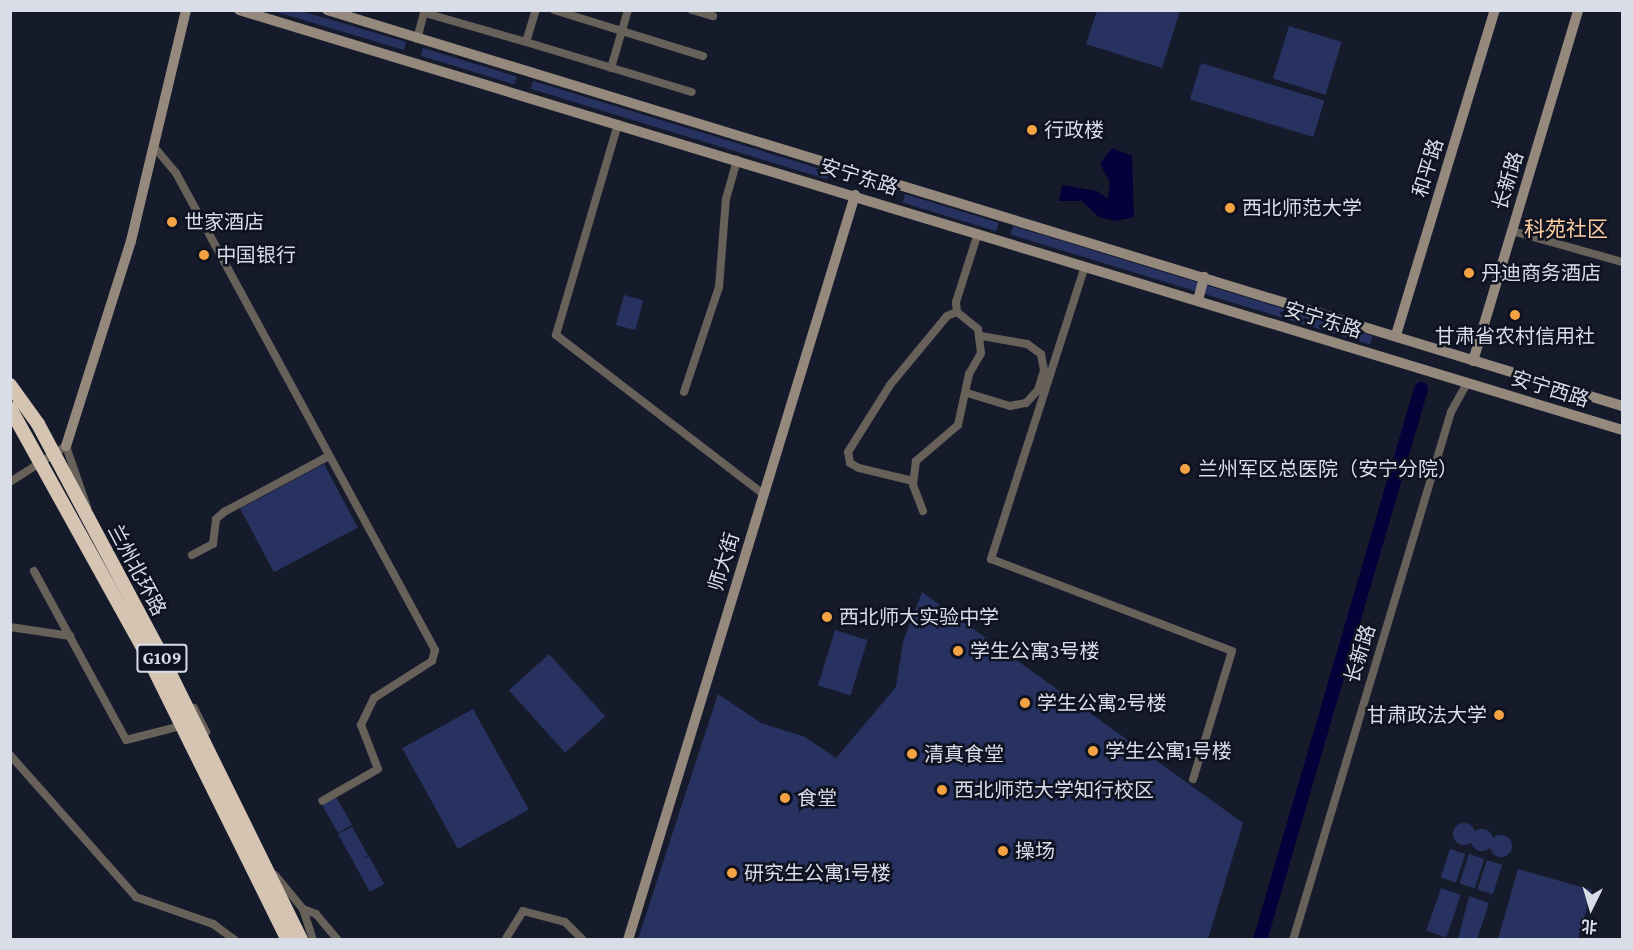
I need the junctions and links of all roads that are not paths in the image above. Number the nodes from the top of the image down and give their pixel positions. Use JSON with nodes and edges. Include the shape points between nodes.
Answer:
{"nodes":[{"id":1,"x":186,"y":10,"type":"edge"},
{"id":2,"x":239,"y":10,"type":"edge"},
{"id":3,"x":327,"y":10,"type":"edge"},
{"id":4,"x":536,"y":10,"type":"edge"},
{"id":5,"x":554,"y":10,"type":"edge"},
{"id":6,"x":628,"y":10,"type":"edge"},
{"id":7,"x":692,"y":10,"type":"edge"},
{"id":8,"x":1495,"y":10,"type":"edge"},
{"id":9,"x":1578,"y":10,"type":"edge"},
{"id":10,"x":425,"y":12,"type":"edge"},
{"id":11,"x":713,"y":16,"type":"dead end"},
{"id":12,"x":622,"y":31,"type":"junction"},
{"id":13,"x":417,"y":39,"type":"junction"},
{"id":14,"x":526,"y":42,"type":"junction"},
{"id":15,"x":703,"y":56,"type":"dead end"},
{"id":16,"x":611,"y":68,"type":"junction"},
{"id":17,"x":692,"y":92,"type":"dead end"},
{"id":18,"x":618,"y":124,"type":"junction"},
{"id":19,"x":155,"y":148,"type":"junction"},
{"id":20,"x":737,"y":160,"type":"junction"},
{"id":21,"x":855,"y":195,"type":"junction"},
{"id":22,"x":1512,"y":231,"type":"junction"},
{"id":23,"x":978,"y":233,"type":"junction"},
{"id":24,"x":1623,"y":262,"type":"edge"},
{"id":25,"x":1085,"y":266,"type":"junction"},
{"id":26,"x":1204,"y":277,"type":"junction"},
{"id":27,"x":1198,"y":300,"type":"junction"},
{"id":28,"x":957,"y":312,"type":"junction"},
{"id":29,"x":1396,"y":335,"type":"junction"},
{"id":30,"x":981,"y":336,"type":"junction"},
{"id":31,"x":1473,"y":361,"type":"junction"},
{"id":32,"x":1467,"y":383,"type":"junction"},
{"id":33,"x":10,"y":385,"type":"edge"},
{"id":34,"x":684,"y":392,"type":"dead end"},
{"id":35,"x":967,"y":393,"type":"junction"},
{"id":36,"x":1623,"y":406,"type":"edge"},
{"id":37,"x":10,"y":408,"type":"edge"},
{"id":38,"x":1623,"y":430,"type":"edge"},
{"id":39,"x":66,"y":446,"type":"junction"},
{"id":40,"x":327,"y":457,"type":"junction"},
{"id":41,"x":913,"y":481,"type":"junction"},
{"id":42,"x":10,"y":482,"type":"edge"},
{"id":43,"x":763,"y":494,"type":"junction"},
{"id":44,"x":923,"y":511,"type":"dead end"},
{"id":45,"x":192,"y":555,"type":"dead end"},
{"id":46,"x":34,"y":571,"type":"dead end"},
{"id":47,"x":10,"y":627,"type":"edge"},
{"id":48,"x":69,"y":636,"type":"junction"},
{"id":49,"x":201,"y":721,"type":"junction"},
{"id":50,"x":10,"y":755,"type":"edge"},
{"id":51,"x":1193,"y":779,"type":"dead end"},
{"id":52,"x":322,"y":801,"type":"dead end"},
{"id":53,"x":303,"y":909,"type":"junction"},
{"id":54,"x":235,"y":939,"type":"edge"},
{"id":55,"x":288,"y":939,"type":"edge"},
{"id":56,"x":301,"y":939,"type":"edge"},
{"id":57,"x":313,"y":939,"type":"edge"},
{"id":58,"x":338,"y":939,"type":"edge"},
{"id":59,"x":505,"y":939,"type":"edge"},
{"id":60,"x":583,"y":939,"type":"edge"},
{"id":61,"x":628,"y":939,"type":"edge"},
{"id":62,"x":1293,"y":939,"type":"edge"}],
"edges":[{"from":1,"to":19,"type":"main road"},
{"from":2,"to":18,"type":"main road","name":"安宁东路"},
{"from":3,"to":13,"type":"main road","name":"安宁东路"},
{"from":4,"to":14,"type":"street"},
{"from":5,"to":12,"type":"street"},
{"from":6,"to":12,"type":"street"},
{"from":7,"to":11,"type":"street"},
{"from":8,"to":29,"type":"main road","name":"和平路"},
{"from":9,"to":22,"type":"main road","name":"长新路"},
{"from":10,"to":13,"type":"street"},
{"from":10,"to":14,"type":"street"},
{"from":12,"to":15,"type":"street"},
{"from":12,"to":16,"type":"street"},
{"from":13,"to":26,"type":"main road","name":"安宁东路"},
{"from":14,"to":16,"type":"street"},
{"from":16,"to":17,"type":"street"},
{"from":18,"to":20,"type":"main road","name":"安宁东路"},
{"from":18,"to":43,"type":"street","via":[[556,335]]},
{"from":19,"to":39,"type":"main road"},
{"from":19,"to":40,"type":"street","via":[[176,173]]},
{"from":20,"to":21,"type":"main road","name":"安宁东路"},
{"from":20,"to":34,"type":"street","via":[[726,199],[718,287]]},
{"from":21,"to":23,"type":"main road","name":"安宁东路"},
{"from":21,"to":43,"type":"main road","name":"师大街"},
{"from":22,"to":24,"type":"street"},
{"from":22,"to":31,"type":"main road","name":"长新路"},
{"from":23,"to":25,"type":"main road","name":"安宁东路"},
{"from":23,"to":28,"type":"street"},
{"from":25,"to":27,"type":"main road","name":"安宁东路"},
{"from":25,"to":51,"type":"street","via":[[992,559],[1232,651]]},
{"from":26,"to":27,"type":"main road"},
{"from":26,"to":29,"type":"main road","name":"安宁东路"},
{"from":27,"to":32,"type":"main road","name":"安宁东路"},
{"from":28,"to":30,"type":"street"},
{"from":28,"to":41,"type":"street","via":[[947,316],[890,385],[848,452],[850,463],[860,468]]},
{"from":29,"to":31,"type":"main road","name":"安宁东路"},
{"from":30,"to":35,"type":"street"},
{"from":30,"to":35,"type":"street","via":[[1027,344],[1041,354],[1044,370],[1038,390],[1026,403],[1010,406]]},
{"from":31,"to":36,"type":"main road","name":"安宁西路"},
{"from":32,"to":38,"type":"main road","name":"安宁西路"},
{"from":32,"to":62,"type":"street","name":"长新路","via":[[1451,412]]},
{"from":33,"to":56,"type":"highway","name":"兰州北环路","number":"G109","bridge":true,"via":[[38,424],[157,647]]},
{"from":35,"to":41,"type":"street","via":[[958,425],[921,451]]},
{"from":37,"to":55,"type":"highway","name":"兰州北环路","number":"G109","bridge":true,"via":[[147,655]]},
{"from":39,"to":42,"type":"street"},
{"from":39,"to":49,"type":"street","via":[[89,512]]},
{"from":40,"to":45,"type":"street","via":[[224,512],[216,519],[213,544]]},
{"from":40,"to":52,"type":"street","via":[[435,650],[432,661],[374,698],[361,725],[378,769]]},
{"from":41,"to":44,"type":"street"},
{"from":43,"to":61,"type":"main road","name":"师大街"},
{"from":46,"to":48,"type":"street"},
{"from":47,"to":48,"type":"street"},
{"from":48,"to":49,"type":"street","via":[[126,740]]},
{"from":49,"to":53,"type":"street","via":[[247,829],[273,874]]},
{"from":50,"to":54,"type":"street","via":[[136,897],[213,924]]},
{"from":53,"to":57,"type":"street"},
{"from":53,"to":58,"type":"street","via":[[316,914]]},
{"from":59,"to":60,"type":"street","via":[[523,910],[565,922]]}]}
